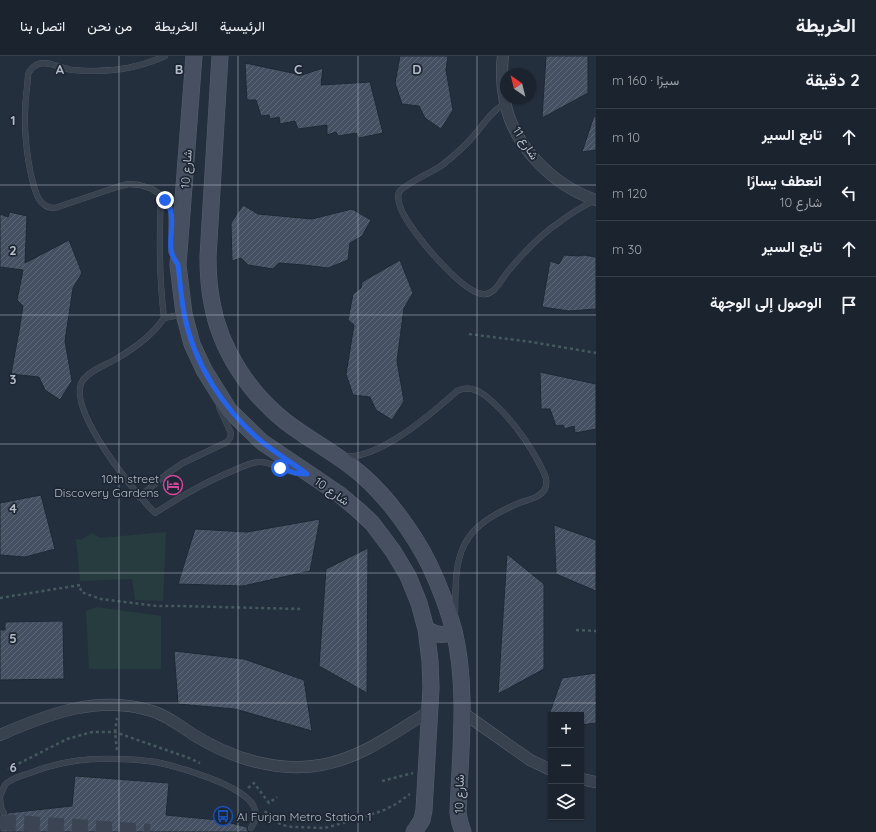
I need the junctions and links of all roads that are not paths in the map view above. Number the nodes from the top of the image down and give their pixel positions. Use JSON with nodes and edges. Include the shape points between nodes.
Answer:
{"nodes":[{"id":1,"x":165,"y":56,"type":"edge"},
{"id":2,"x":194,"y":56,"type":"edge"},
{"id":3,"x":220,"y":56,"type":"edge"},
{"id":4,"x":502,"y":56,"type":"edge"},
{"id":5,"x":501,"y":68,"type":"edge"},
{"id":6,"x":504,"y":104,"type":"edge"},
{"id":7,"x":505,"y":104,"type":"edge"},
{"id":8,"x":161,"y":196,"type":"junction"},
{"id":9,"x":595,"y":200,"type":"edge"},
{"id":10,"x":178,"y":265,"type":"junction"},
{"id":11,"x":184,"y":314,"type":"junction"},
{"id":12,"x":164,"y":318,"type":"junction"},
{"id":13,"x":217,"y":390,"type":"junction"},
{"id":14,"x":335,"y":455,"type":"junction"},
{"id":15,"x":307,"y":474,"type":"junction"},
{"id":16,"x":139,"y":497,"type":"junction"},
{"id":17,"x":426,"y":629,"type":"junction"},
{"id":18,"x":454,"y":632,"type":"junction"},
{"id":19,"x":428,"y":712,"type":"junction"},
{"id":20,"x":462,"y":712,"type":"junction"},
{"id":21,"x":404,"y":726,"type":"junction"},
{"id":22,"x":428,"y":730,"type":"junction"},
{"id":23,"x":0,"y":736,"type":"edge"},
{"id":24,"x":548,"y":769,"type":"edge"},
{"id":25,"x":584,"y":780,"type":"edge"},
{"id":26,"x":596,"y":782,"type":"edge"},
{"id":27,"x":0,"y":797,"type":"edge"},
{"id":28,"x":4,"y":813,"type":"dead end"},
{"id":29,"x":251,"y":828,"type":"dead end"},
{"id":30,"x":414,"y":832,"type":"edge"},
{"id":31,"x":463,"y":832,"type":"edge"}],
"edges":[{"from":1,"to":8,"type":"lane","via":[[115,70],[73,70],[51,64],[38,64],[29,73],[25,104],[29,165],[38,198],[45,206],[55,208],[128,184],[152,189]]},
{"from":2,"to":10,"type":"street","name":"شارع 10"},
{"from":3,"to":14,"type":"street","name":"شارع 10","via":[[208,258],[208,281],[219,330],[244,377],[263,401],[285,421]]},
{"from":4,"to":5,"type":"street","name":"شارع 11"},
{"from":6,"to":9,"type":"lane","via":[[491,113],[477,132],[453,156],[425,176],[404,186],[399,192],[398,200],[403,214],[448,270],[477,292],[489,293],[541,236],[561,220]]},
{"from":7,"to":9,"type":"street","name":"شارع 11","via":[[513,126],[525,147],[540,165],[578,193]]},
{"from":8,"to":10,"type":"lane","via":[[171,209],[171,251]]},
{"from":8,"to":12,"type":"lane","via":[[160,282]]},
{"from":10,"to":11,"type":"street","name":"شارع 10"},
{"from":11,"to":12,"type":"lane"},
{"from":11,"to":13,"type":"street","name":"شارع 10","via":[[192,344]]},
{"from":12,"to":16,"type":"lane","via":[[147,339],[91,373],[83,380],[79,390],[80,400],[91,426],[121,475]]},
{"from":13,"to":15,"type":"street","name":"شارع 10","via":[[229,410],[262,442]]},
{"from":13,"to":16,"type":"lane","via":[[221,411],[231,433],[230,438],[227,442],[168,472]]},
{"from":14,"to":18,"type":"street","name":"شارع 10","via":[[364,477],[411,533],[438,584]]},
{"from":14,"to":18,"type":"lane","via":[[365,454],[379,447],[413,426],[457,391],[470,387],[494,403],[522,434],[546,478],[546,484],[538,496],[494,516],[478,527],[469,538],[462,550],[457,568]]},
{"from":15,"to":16,"type":"lane","via":[[261,462],[205,483],[155,513]]},
{"from":15,"to":17,"type":"street","name":"شارع 10","via":[[339,494],[372,523],[408,576]]},
{"from":17,"to":18,"type":"street","via":[[439,635]]},
{"from":17,"to":19,"type":"street","name":"شارع 10","via":[[431,688]]},
{"from":18,"to":20,"type":"street","name":"شارع 10","via":[[459,661]]},
{"from":19,"to":21,"type":"street"},
{"from":19,"to":22,"type":"street","name":"شارع 10"},
{"from":20,"to":24,"type":"street","via":[[530,760]]},
{"from":20,"to":31,"type":"street","name":"شارع 10","via":[[458,813]]},
{"from":21,"to":22,"type":"street"},
{"from":21,"to":23,"type":"street","via":[[371,748],[338,762],[320,766],[284,767],[266,765],[241,757],[194,735],[173,720],[130,706],[107,704],[66,710],[32,721]]},
{"from":22,"to":30,"type":"street","name":"شارع 10","via":[[424,810],[422,820]]},
{"from":25,"to":26,"type":"street"},
{"from":27,"to":28,"type":"lane"},
{"from":27,"to":29,"type":"lane","via":[[5,785],[14,778],[67,762],[94,759],[154,762],[187,769],[217,781],[246,798],[254,808],[255,820]]}]}
